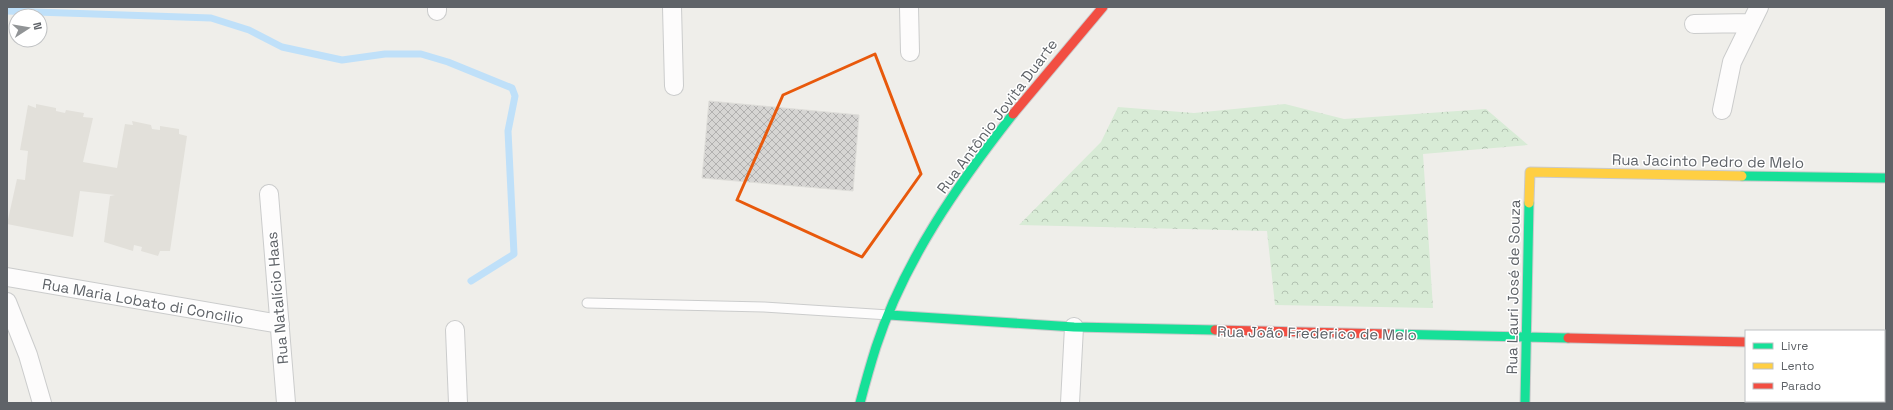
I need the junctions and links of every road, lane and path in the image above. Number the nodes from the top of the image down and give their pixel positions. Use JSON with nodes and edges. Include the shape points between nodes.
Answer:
{"nodes":[{"id":1,"x":672,"y":7,"type":"edge"},
{"id":2,"x":909,"y":7,"type":"edge"},
{"id":3,"x":1103,"y":7,"type":"edge"},
{"id":4,"x":1759,"y":7,"type":"edge"},
{"id":5,"x":1752,"y":23,"type":"junction"},
{"id":6,"x":1694,"y":24,"type":"dead end"},
{"id":7,"x":910,"y":52,"type":"dead end"},
{"id":8,"x":674,"y":86,"type":"dead end"},
{"id":9,"x":1722,"y":110,"type":"dead end"},
{"id":10,"x":1530,"y":172,"type":"joint"},
{"id":11,"x":1886,"y":178,"type":"edge"},
{"id":12,"x":269,"y":194,"type":"dead end"},
{"id":13,"x":7,"y":277,"type":"edge"},
{"id":14,"x":7,"y":302,"type":"edge"},
{"id":15,"x":587,"y":303,"type":"dead end"},
{"id":16,"x":889,"y":315,"type":"junction"},
{"id":17,"x":280,"y":324,"type":"junction"},
{"id":18,"x":1074,"y":327,"type":"junction"},
{"id":19,"x":455,"y":330,"type":"dead end"},
{"id":20,"x":1526,"y":337,"type":"junction"},
{"id":21,"x":1745,"y":342,"type":"edge"},
{"id":22,"x":42,"y":403,"type":"edge"},
{"id":23,"x":286,"y":403,"type":"edge"},
{"id":24,"x":458,"y":403,"type":"edge"},
{"id":25,"x":860,"y":403,"type":"edge"},
{"id":26,"x":1070,"y":403,"type":"edge"},
{"id":27,"x":1525,"y":403,"type":"edge"}],
"edges":[{"from":1,"to":8,"type":"street"},
{"from":2,"to":7,"type":"street"},
{"from":3,"to":16,"type":"street","name":"Rua Antônio Jovita Duarte","via":[[1041,78],[959,186],[910,267]]},
{"from":4,"to":5,"type":"street"},
{"from":5,"to":6,"type":"street"},
{"from":5,"to":9,"type":"street","via":[[1732,62]]},
{"from":10,"to":11,"type":"street","name":"Rua Jacinto Pedro de Melo"},
{"from":10,"to":20,"type":"street","name":"Rua Lauri José de Souza"},
{"from":12,"to":17,"type":"street","name":"Rua Natalício Haas"},
{"from":13,"to":17,"type":"street","name":"Rua Maria Lobato di Concilio"},
{"from":14,"to":22,"type":"street","via":[[28,355]]},
{"from":15,"to":16,"type":"lane","via":[[764,307]]},
{"from":16,"to":18,"type":"street","name":"Rua João Frederico de Melo"},
{"from":16,"to":25,"type":"street","name":"Rua Antônio Jovita Duarte","via":[[869,364]]},
{"from":17,"to":23,"type":"street","name":"Rua Natalício Haas"},
{"from":18,"to":20,"type":"street","name":"Rua João Frederico de Melo"},
{"from":18,"to":26,"type":"street"},
{"from":19,"to":24,"type":"street"},
{"from":20,"to":21,"type":"street","name":"Rua João Frederico de Melo"},
{"from":20,"to":27,"type":"street","name":"Rua Lauri José de Souza"}]}
